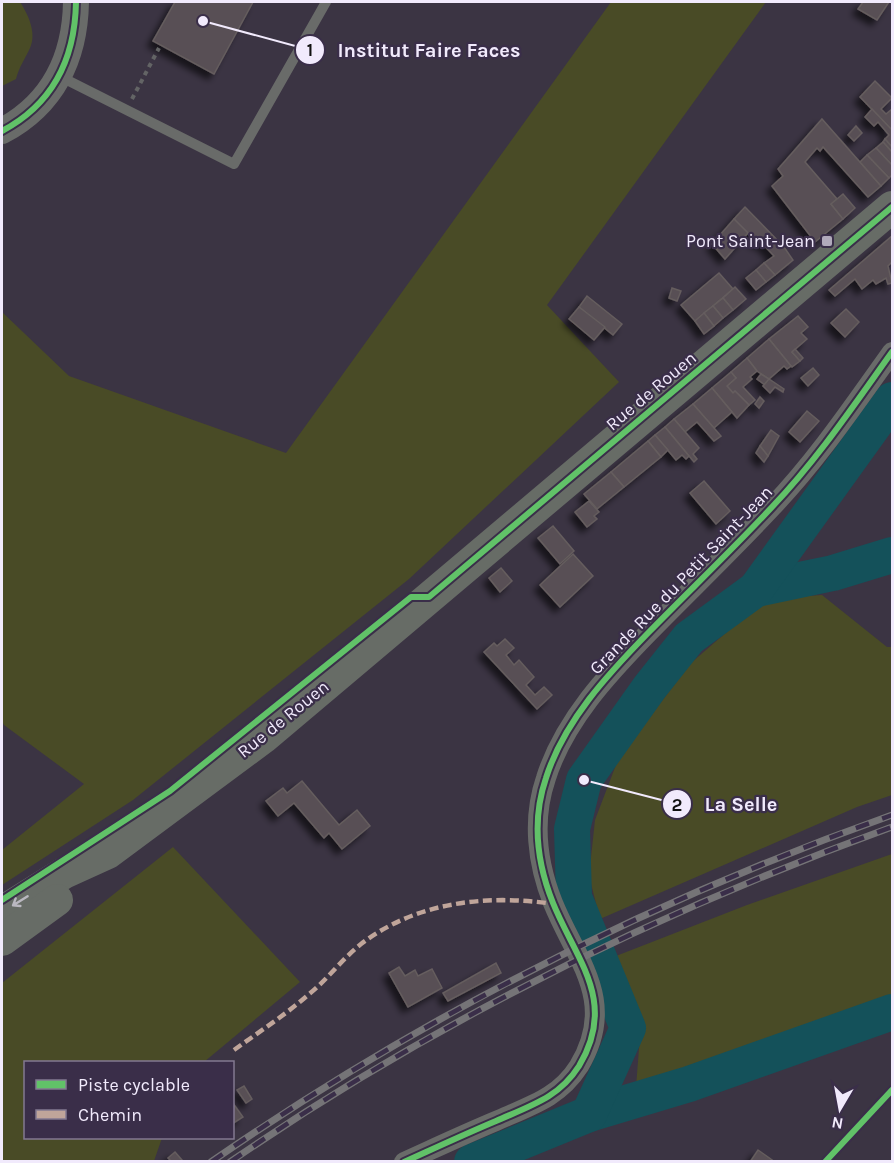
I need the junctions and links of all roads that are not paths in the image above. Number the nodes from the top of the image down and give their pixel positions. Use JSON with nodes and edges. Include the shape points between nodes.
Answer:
{"nodes":[{"id":1,"x":76,"y":2,"type":"edge"},
{"id":2,"x":326,"y":2,"type":"edge"},
{"id":3,"x":59,"y":76,"type":"junction"},
{"id":4,"x":2,"y":131,"type":"edge"},
{"id":5,"x":892,"y":207,"type":"edge"},
{"id":6,"x":892,"y":352,"type":"edge"},
{"id":7,"x":108,"y":853,"type":"junction"},
{"id":8,"x":2,"y":912,"type":"edge"},
{"id":9,"x":2,"y":940,"type":"edge"},
{"id":10,"x":404,"y":1161,"type":"edge"}],
"edges":[{"from":1,"to":3,"type":"street","via":[[72,45]]},
{"from":2,"to":3,"type":"lane","via":[[234,164]]},
{"from":3,"to":4,"type":"street","via":[[39,104]]},
{"from":5,"to":7,"type":"main road","name":"Rue de Rouen","via":[[262,738]]},
{"from":6,"to":10,"type":"street","name":"Grande Rue du Petit Saint-Jean","via":[[775,505],[607,677],[554,757],[540,800],[540,858],[554,904],[590,980],[595,1008],[589,1046],[577,1069],[549,1096]]},
{"from":7,"to":8,"type":"main road","name":"Rue de Rouen","one_way":true,"via":[[64,873]]},
{"from":7,"to":9,"type":"main road","name":"Rue de Rouen","via":[[92,874]]}]}
